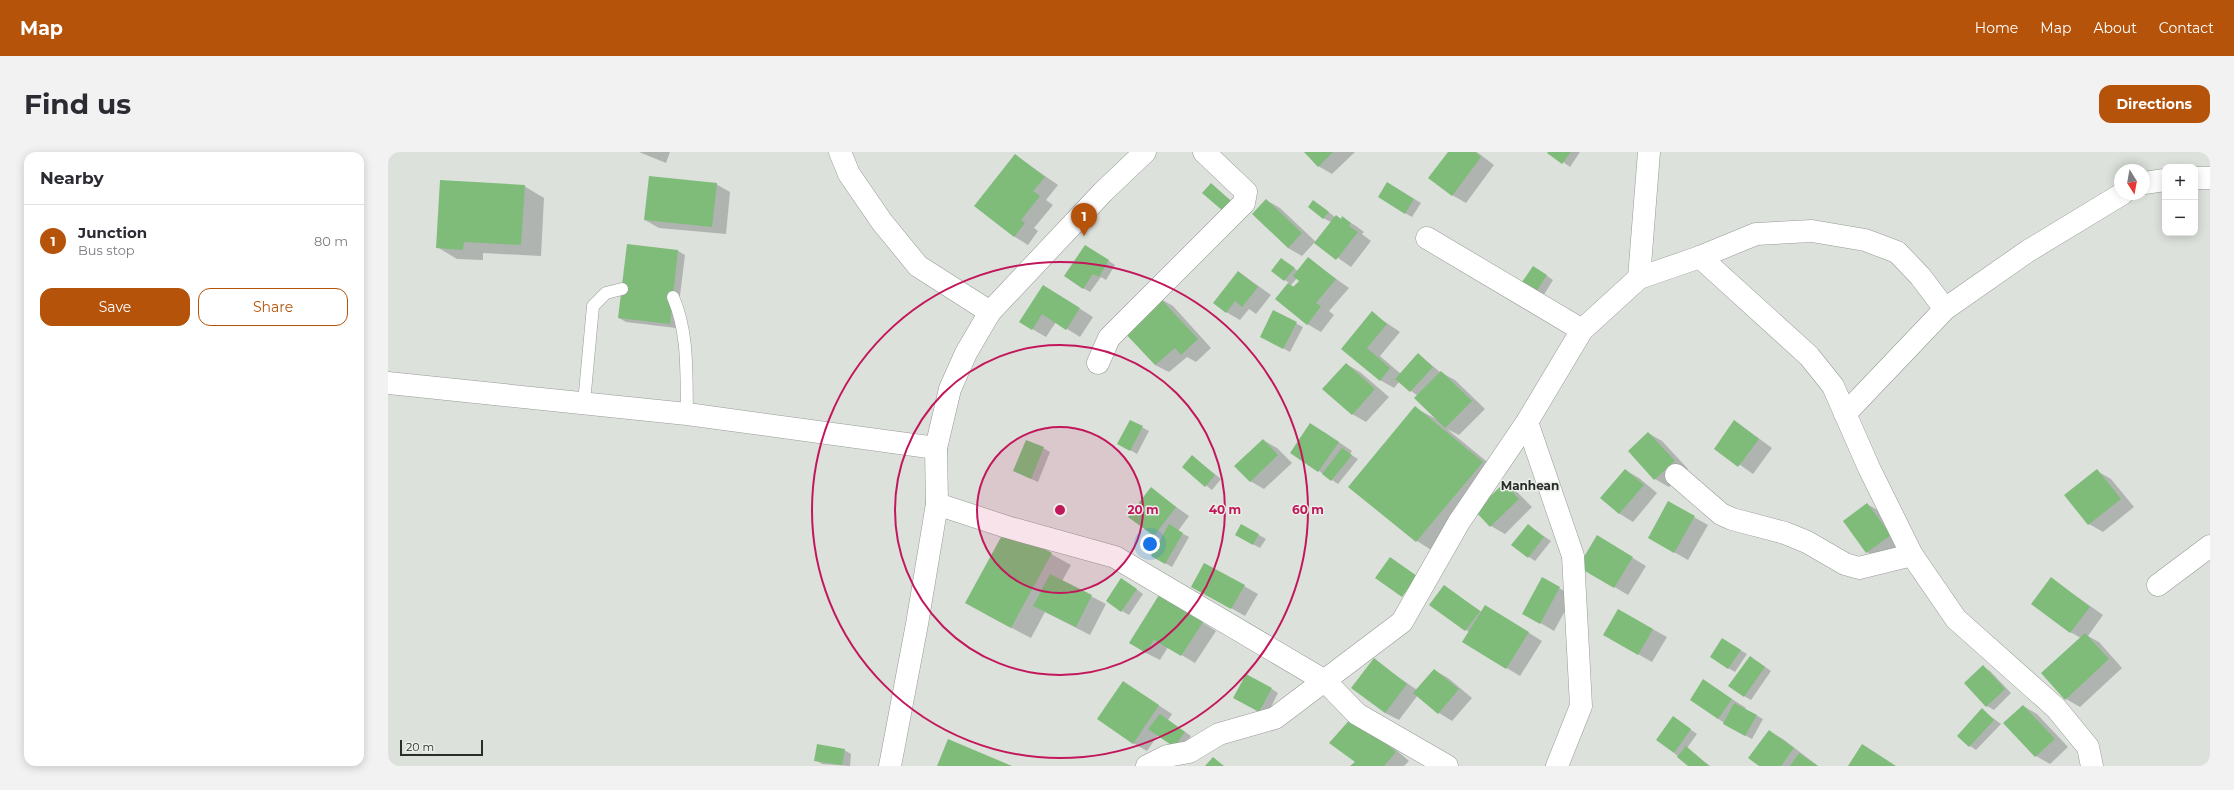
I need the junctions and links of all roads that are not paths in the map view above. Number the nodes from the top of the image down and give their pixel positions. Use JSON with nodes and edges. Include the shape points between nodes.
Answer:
{"nodes":[{"id":1,"x":840,"y":152,"type":"edge"},
{"id":2,"x":1145,"y":152,"type":"edge"},
{"id":3,"x":1204,"y":152,"type":"edge"},
{"id":4,"x":1649,"y":152,"type":"edge"},
{"id":5,"x":2198,"y":178,"type":"edge"},
{"id":6,"x":2210,"y":178,"type":"edge"},
{"id":7,"x":2162,"y":180,"type":"edge"},
{"id":8,"x":2150,"y":182,"type":"edge"},
{"id":9,"x":2114,"y":199,"type":"edge"},
{"id":10,"x":1427,"y":238,"type":"dead end"},
{"id":11,"x":1700,"y":257,"type":"junction"},
{"id":12,"x":1639,"y":278,"type":"junction"},
{"id":13,"x":622,"y":289,"type":"dead end"},
{"id":14,"x":673,"y":297,"type":"dead end"},
{"id":15,"x":1945,"y":309,"type":"junction"},
{"id":16,"x":990,"y":312,"type":"junction"},
{"id":17,"x":1582,"y":330,"type":"junction"},
{"id":18,"x":1098,"y":363,"type":"dead end"},
{"id":19,"x":388,"y":383,"type":"edge"},
{"id":20,"x":584,"y":403,"type":"junction"},
{"id":21,"x":687,"y":414,"type":"junction"},
{"id":22,"x":1845,"y":414,"type":"junction"},
{"id":23,"x":1527,"y":422,"type":"junction"},
{"id":24,"x":936,"y":448,"type":"junction"},
{"id":25,"x":1676,"y":474,"type":"dead end"},
{"id":26,"x":937,"y":504,"type":"junction"},
{"id":27,"x":2210,"y":546,"type":"edge"},
{"id":28,"x":1912,"y":555,"type":"junction"},
{"id":29,"x":2158,"y":584,"type":"dead end"},
{"id":30,"x":1325,"y":681,"type":"junction"},
{"id":31,"x":890,"y":766,"type":"edge"},
{"id":32,"x":1147,"y":766,"type":"edge"},
{"id":33,"x":1447,"y":766,"type":"edge"},
{"id":34,"x":1557,"y":766,"type":"edge"},
{"id":35,"x":2092,"y":766,"type":"edge"}],
"edges":[{"from":1,"to":16,"type":"street","via":[[848,174],[882,222],[918,266]]},
{"from":2,"to":16,"type":"street","via":[[1103,192]]},
{"from":3,"to":18,"type":"street","via":[[1246,192],[1244,203],[1109,338]]},
{"from":4,"to":12,"type":"street"},
{"from":5,"to":6,"type":"street"},
{"from":7,"to":8,"type":"street"},
{"from":9,"to":15,"type":"street","via":[[2028,251]]},
{"from":10,"to":17,"type":"street"},
{"from":11,"to":12,"type":"street"},
{"from":11,"to":15,"type":"street","via":[[1756,234],[1812,231],[1865,240],[1897,252],[1920,276]]},
{"from":11,"to":22,"type":"street","via":[[1809,356],[1833,386]]},
{"from":12,"to":17,"type":"street"},
{"from":13,"to":20,"type":"lane","via":[[606,293],[593,306]]},
{"from":14,"to":21,"type":"lane","via":[[681,316],[685,339]]},
{"from":15,"to":22,"type":"street"},
{"from":16,"to":24,"type":"street","via":[[966,353],[950,389]]},
{"from":17,"to":23,"type":"street"},
{"from":19,"to":20,"type":"street"},
{"from":20,"to":21,"type":"street"},
{"from":21,"to":24,"type":"street"},
{"from":22,"to":28,"type":"street"},
{"from":23,"to":30,"type":"street","via":[[1459,522],[1402,622]]},
{"from":23,"to":34,"type":"street","via":[[1573,556],[1581,706]]},
{"from":24,"to":26,"type":"street"},
{"from":25,"to":28,"type":"street","via":[[1721,514],[1785,533],[1807,542],[1845,564],[1859,568]]},
{"from":26,"to":30,"type":"street","via":[[1115,557]]},
{"from":26,"to":31,"type":"street"},
{"from":27,"to":29,"type":"street"},
{"from":28,"to":35,"type":"street","via":[[1956,619],[2056,708],[2088,747]]},
{"from":30,"to":32,"type":"street","via":[[1275,718],[1218,734],[1189,752],[1167,756]]},
{"from":30,"to":33,"type":"street","via":[[1357,714]]}]}
